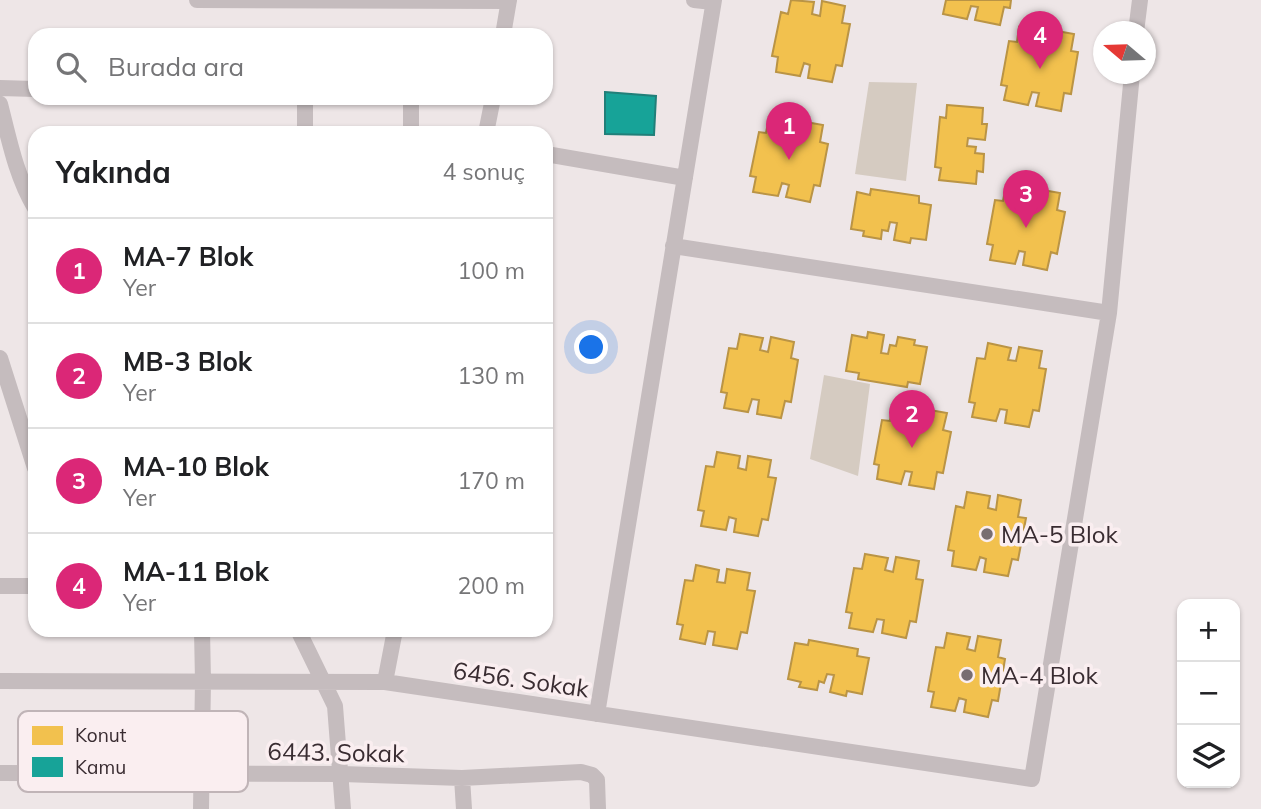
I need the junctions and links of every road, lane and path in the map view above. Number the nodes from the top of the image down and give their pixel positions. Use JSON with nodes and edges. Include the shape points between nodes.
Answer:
{"nodes":[{"id":1,"x":197,"y":0,"type":"edge"},
{"id":2,"x":264,"y":0,"type":"edge"},
{"id":3,"x":694,"y":0,"type":"edge"},
{"id":4,"x":1140,"y":0,"type":"edge"},
{"id":5,"x":509,"y":1,"type":"edge"},
{"id":6,"x":713,"y":1,"type":"edge"},
{"id":7,"x":1137,"y":21,"type":"edge"},
{"id":8,"x":504,"y":28,"type":"edge"},
{"id":9,"x":1131,"y":84,"type":"edge"},
{"id":10,"x":0,"y":88,"type":"edge"},
{"id":11,"x":28,"y":89,"type":"edge"},
{"id":12,"x":0,"y":104,"type":"edge"},
{"id":13,"x":305,"y":105,"type":"edge"},
{"id":14,"x":411,"y":105,"type":"edge"},
{"id":15,"x":492,"y":105,"type":"edge"},
{"id":16,"x":305,"y":126,"type":"edge"},
{"id":17,"x":411,"y":126,"type":"edge"},
{"id":18,"x":487,"y":126,"type":"edge"},
{"id":19,"x":553,"y":155,"type":"edge"},
{"id":20,"x":685,"y":178,"type":"junction"},
{"id":21,"x":28,"y":182,"type":"edge"},
{"id":22,"x":673,"y":246,"type":"junction"},
{"id":23,"x":1109,"y":313,"type":"junction"},
{"id":24,"x":0,"y":358,"type":"edge"},
{"id":25,"x":28,"y":446,"type":"edge"},
{"id":26,"x":0,"y":586,"type":"edge"},
{"id":27,"x":28,"y":586,"type":"edge"},
{"id":28,"x":202,"y":637,"type":"edge"},
{"id":29,"x":301,"y":637,"type":"edge"},
{"id":30,"x":393,"y":637,"type":"edge"},
{"id":31,"x":0,"y":681,"type":"edge"},
{"id":32,"x":204,"y":681,"type":"junction"},
{"id":33,"x":385,"y":682,"type":"junction"},
{"id":34,"x":322,"y":684,"type":"junction"},
{"id":35,"x":203,"y":711,"type":"edge"},
{"id":36,"x":597,"y":714,"type":"junction"},
{"id":37,"x":0,"y":773,"type":"edge"},
{"id":38,"x":18,"y":773,"type":"edge"},
{"id":39,"x":248,"y":773,"type":"edge"},
{"id":40,"x":342,"y":774,"type":"junction"},
{"id":41,"x":462,"y":778,"type":"junction"},
{"id":42,"x":343,"y":809,"type":"edge"},
{"id":43,"x":464,"y":809,"type":"edge"},
{"id":44,"x":598,"y":809,"type":"edge"}],
"edges":[{"from":1,"to":2,"type":"street"},
{"from":2,"to":5,"type":"street"},
{"from":3,"to":6,"type":"street"},
{"from":4,"to":7,"type":"street"},
{"from":5,"to":8,"type":"street"},
{"from":6,"to":20,"type":"street"},
{"from":9,"to":23,"type":"street"},
{"from":10,"to":11,"type":"street"},
{"from":12,"to":21,"type":"street","via":[[12,152]]},
{"from":13,"to":16,"type":"street"},
{"from":14,"to":17,"type":"street"},
{"from":15,"to":18,"type":"street"},
{"from":19,"to":20,"type":"street"},
{"from":20,"to":22,"type":"street"},
{"from":22,"to":23,"type":"street"},
{"from":22,"to":36,"type":"street"},
{"from":23,"to":36,"type":"street","name":"6456. Sokak","via":[[1032,779]]},
{"from":24,"to":25,"type":"street"},
{"from":26,"to":27,"type":"street"},
{"from":28,"to":32,"type":"street"},
{"from":29,"to":34,"type":"street"},
{"from":30,"to":33,"type":"street"},
{"from":31,"to":32,"type":"street","name":"6456. Sokak"},
{"from":32,"to":34,"type":"street","name":"6456. Sokak"},
{"from":32,"to":35,"type":"street"},
{"from":33,"to":34,"type":"street","name":"6456. Sokak"},
{"from":33,"to":36,"type":"street","name":"6456. Sokak"},
{"from":34,"to":40,"type":"street","via":[[335,706]]},
{"from":37,"to":38,"type":"street","name":"6443. Sokak"},
{"from":39,"to":40,"type":"street","name":"6443. Sokak"},
{"from":40,"to":41,"type":"street","name":"6443. Sokak"},
{"from":40,"to":42,"type":"street"},
{"from":41,"to":43,"type":"street"},
{"from":41,"to":44,"type":"street","name":"6443. Sokak","via":[[581,772],[597,780]]}]}
